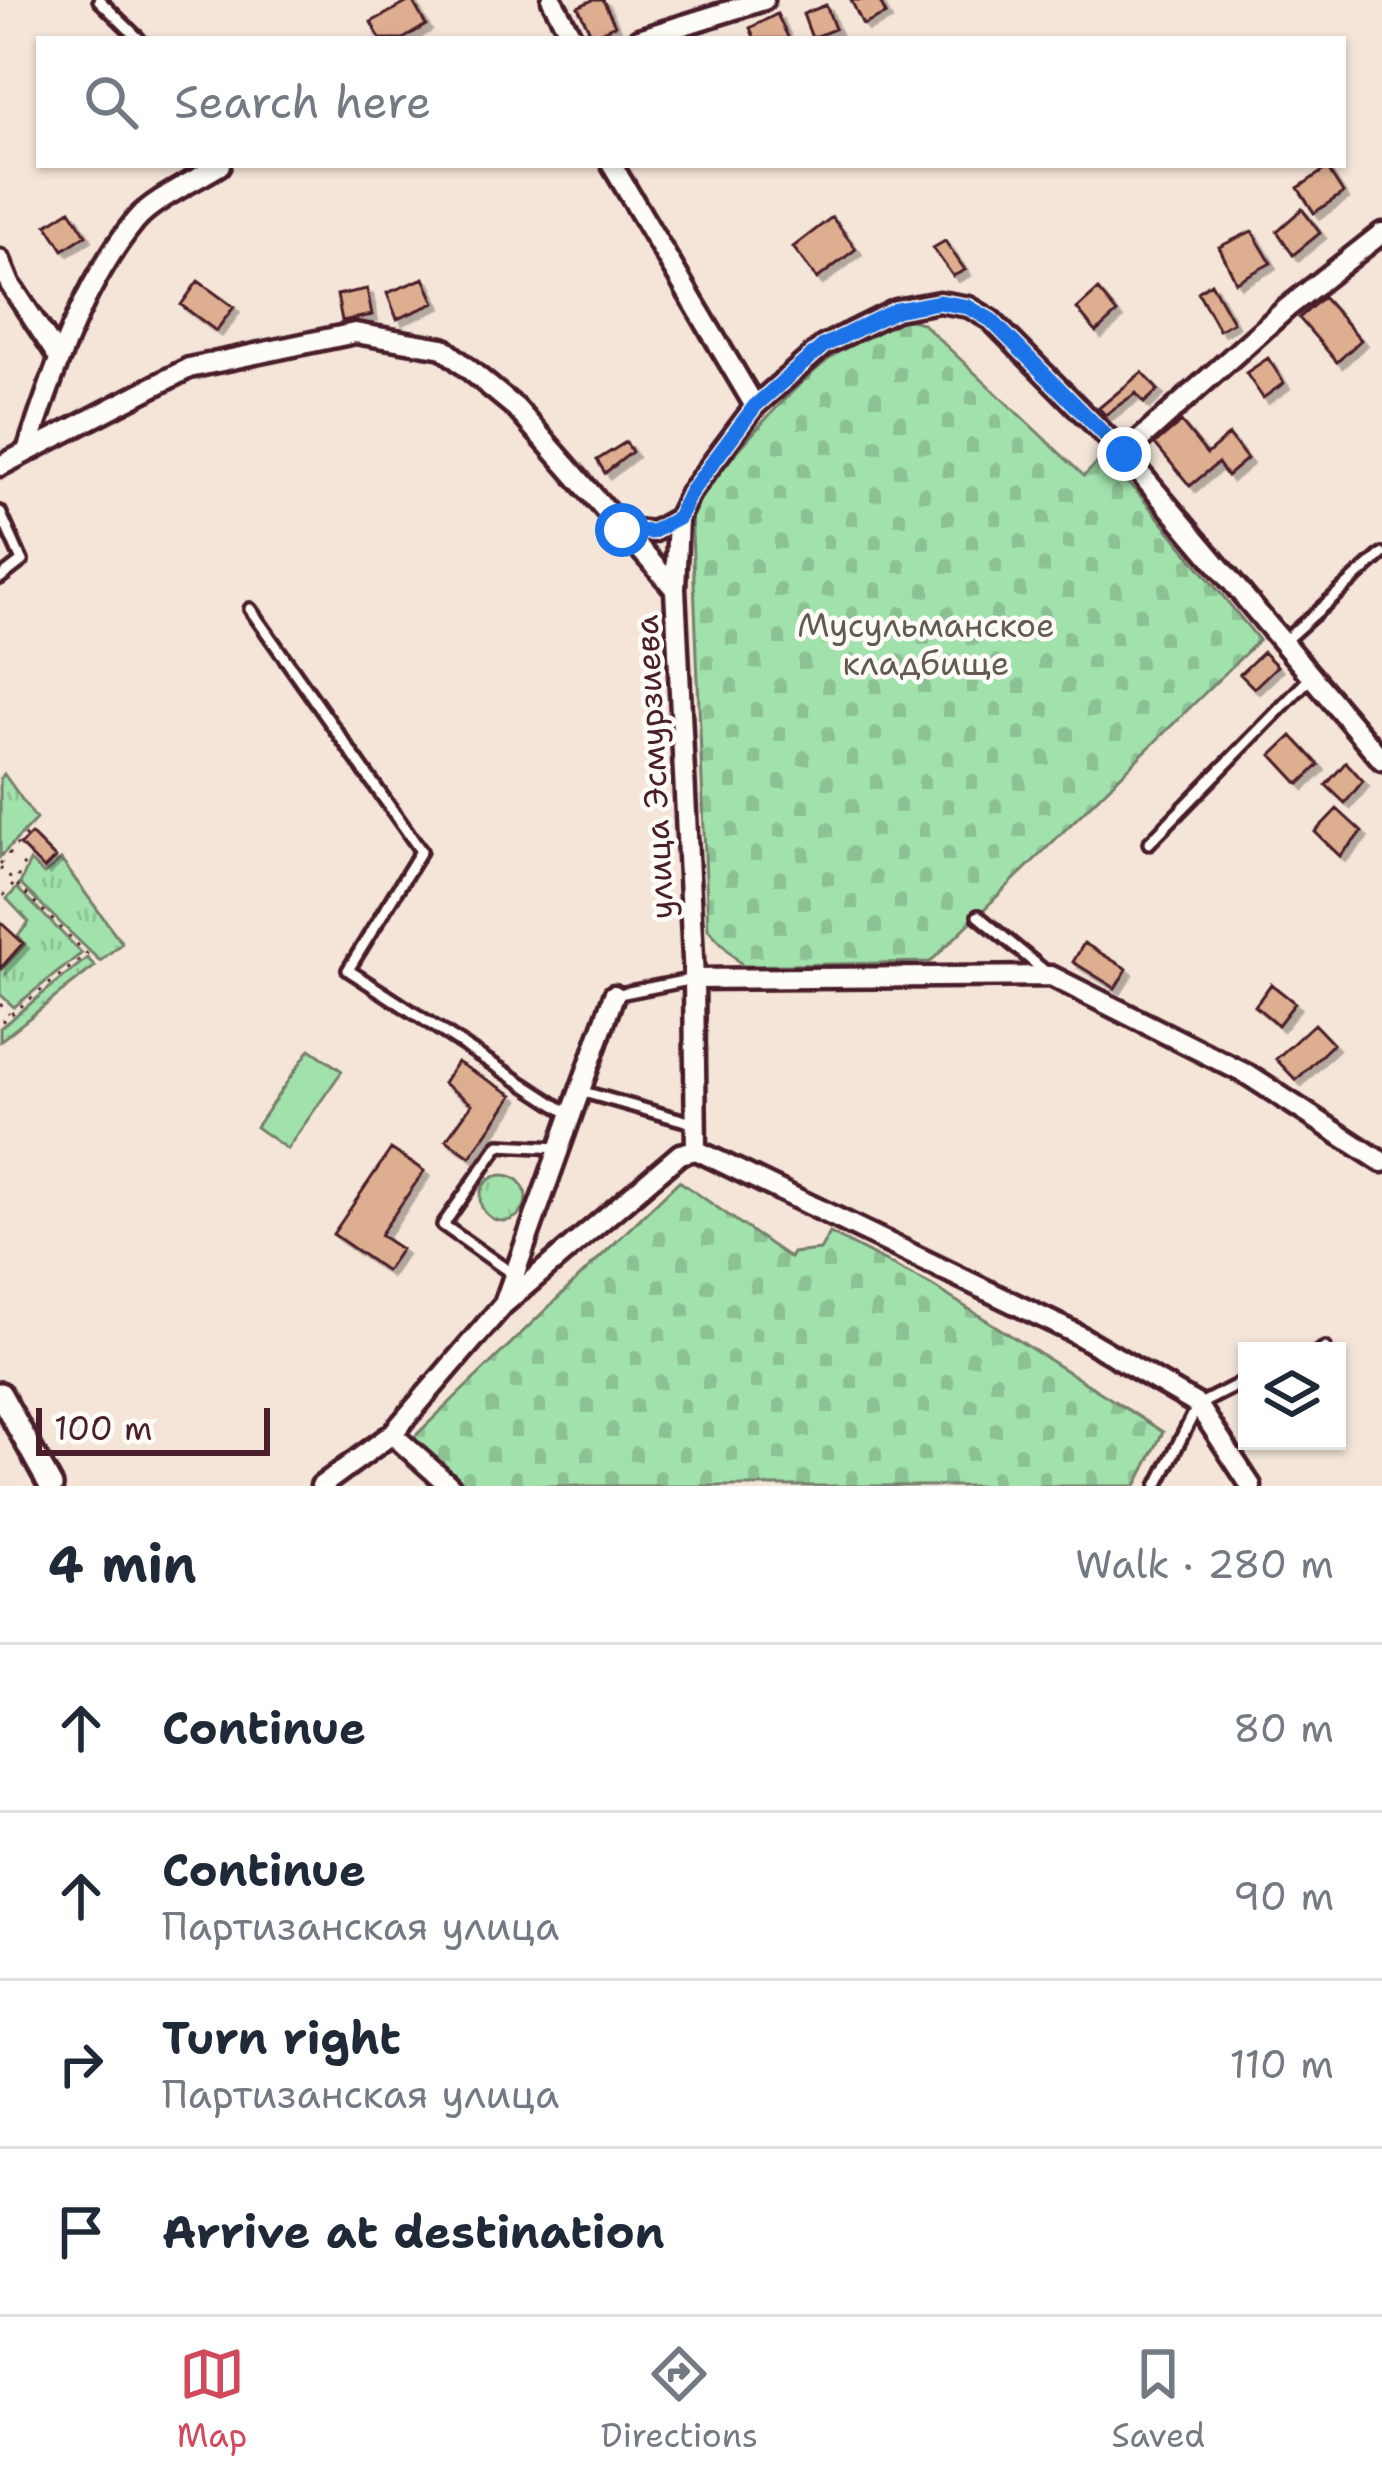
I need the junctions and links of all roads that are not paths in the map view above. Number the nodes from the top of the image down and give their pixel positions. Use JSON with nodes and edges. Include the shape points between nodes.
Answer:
{"nodes":[{"id":1,"x":99,"y":0,"type":"edge"},
{"id":2,"x":552,"y":0,"type":"edge"},
{"id":3,"x":764,"y":0,"type":"edge"},
{"id":4,"x":136,"y":36,"type":"edge"},
{"id":5,"x":571,"y":36,"type":"edge"},
{"id":6,"x":649,"y":36,"type":"edge"},
{"id":7,"x":215,"y":168,"type":"edge"},
{"id":8,"x":614,"y":168,"type":"edge"},
{"id":9,"x":1382,"y":233,"type":"edge"},
{"id":10,"x":0,"y":261,"type":"edge"},
{"id":11,"x":59,"y":358,"type":"junction"},
{"id":12,"x":755,"y":406,"type":"junction"},
{"id":13,"x":28,"y":448,"type":"junction"},
{"id":14,"x":1124,"y":454,"type":"junction"},
{"id":15,"x":0,"y":466,"type":"edge"},
{"id":16,"x":0,"y":512,"type":"edge"},
{"id":17,"x":678,"y":518,"type":"junction"},
{"id":18,"x":622,"y":530,"type":"junction"},
{"id":19,"x":1382,"y":554,"type":"edge"},
{"id":20,"x":0,"y":578,"type":"edge"},
{"id":21,"x":676,"y":589,"type":"junction"},
{"id":22,"x":250,"y":609,"type":"dead end"},
{"id":23,"x":1282,"y":643,"type":"junction"},
{"id":24,"x":1311,"y":677,"type":"junction"},
{"id":25,"x":1382,"y":760,"type":"edge"},
{"id":26,"x":1149,"y":843,"type":"dead end"},
{"id":27,"x":978,"y":916,"type":"dead end"},
{"id":28,"x":1051,"y":976,"type":"junction"},
{"id":29,"x":694,"y":979,"type":"junction"},
{"id":30,"x":614,"y":995,"type":"joint"},
{"id":31,"x":580,"y":1091,"type":"junction"},
{"id":32,"x":571,"y":1115,"type":"junction"},
{"id":33,"x":696,"y":1124,"type":"junction"},
{"id":34,"x":560,"y":1148,"type":"junction"},
{"id":35,"x":696,"y":1150,"type":"junction"},
{"id":36,"x":1382,"y":1162,"type":"edge"},
{"id":37,"x":514,"y":1275,"type":"junction"},
{"id":38,"x":503,"y":1305,"type":"junction"},
{"id":39,"x":1238,"y":1385,"type":"edge"},
{"id":40,"x":0,"y":1394,"type":"edge"},
{"id":41,"x":1198,"y":1405,"type":"junction"},
{"id":42,"x":392,"y":1434,"type":"junction"},
{"id":43,"x":51,"y":1486,"type":"edge"},
{"id":44,"x":321,"y":1486,"type":"edge"},
{"id":45,"x":450,"y":1486,"type":"edge"},
{"id":46,"x":1157,"y":1486,"type":"edge"},
{"id":47,"x":1251,"y":1486,"type":"edge"}],
"edges":[{"from":1,"to":4,"type":"lane"},
{"from":2,"to":5,"type":"street"},
{"from":3,"to":6,"type":"street"},
{"from":7,"to":11,"type":"street","via":[[137,218]]},
{"from":8,"to":12,"type":"street"},
{"from":9,"to":14,"type":"street"},
{"from":10,"to":11,"type":"street"},
{"from":11,"to":13,"type":"street"},
{"from":12,"to":14,"type":"street","via":[[823,346],[896,310],[939,302],[991,320]]},
{"from":12,"to":17,"type":"street"},
{"from":13,"to":15,"type":"street","name":"улица Эсмурзиева"},
{"from":13,"to":18,"type":"street","name":"улица Эсмурзиева","via":[[189,368],[355,333],[443,348],[516,408]]},
{"from":14,"to":23,"type":"street"},
{"from":16,"to":20,"type":"lane","via":[[22,561]]},
{"from":17,"to":18,"type":"street","via":[[652,532]]},
{"from":17,"to":21,"type":"street"},
{"from":18,"to":21,"type":"street","name":"улица Эсмурзиева"},
{"from":19,"to":23,"type":"lane"},
{"from":21,"to":29,"type":"street","name":"улица Эсмурзиева"},
{"from":22,"to":32,"type":"lane","via":[[421,851],[348,970]]},
{"from":23,"to":24,"type":"street"},
{"from":24,"to":25,"type":"street"},
{"from":24,"to":26,"type":"lane"},
{"from":27,"to":28,"type":"lane"},
{"from":28,"to":29,"type":"street"},
{"from":28,"to":36,"type":"street","via":[[1248,1075]]},
{"from":29,"to":30,"type":"lane"},
{"from":29,"to":33,"type":"street","name":"улица Эсмурзиева"},
{"from":30,"to":31,"type":"street"},
{"from":31,"to":32,"type":"street"},
{"from":31,"to":33,"type":"lane"},
{"from":32,"to":34,"type":"street"},
{"from":33,"to":35,"type":"street","name":"улица Эсмурзиева"},
{"from":34,"to":37,"type":"street"},
{"from":34,"to":37,"type":"lane","via":[[499,1145],[443,1226]]},
{"from":35,"to":38,"type":"street","via":[[680,1154]]},
{"from":35,"to":41,"type":"street","via":[[1075,1333]]},
{"from":37,"to":38,"type":"street"},
{"from":38,"to":42,"type":"street"},
{"from":39,"to":41,"type":"lane"},
{"from":40,"to":43,"type":"street"},
{"from":41,"to":46,"type":"lane"},
{"from":41,"to":47,"type":"street"},
{"from":42,"to":44,"type":"street"},
{"from":42,"to":45,"type":"street"}]}
